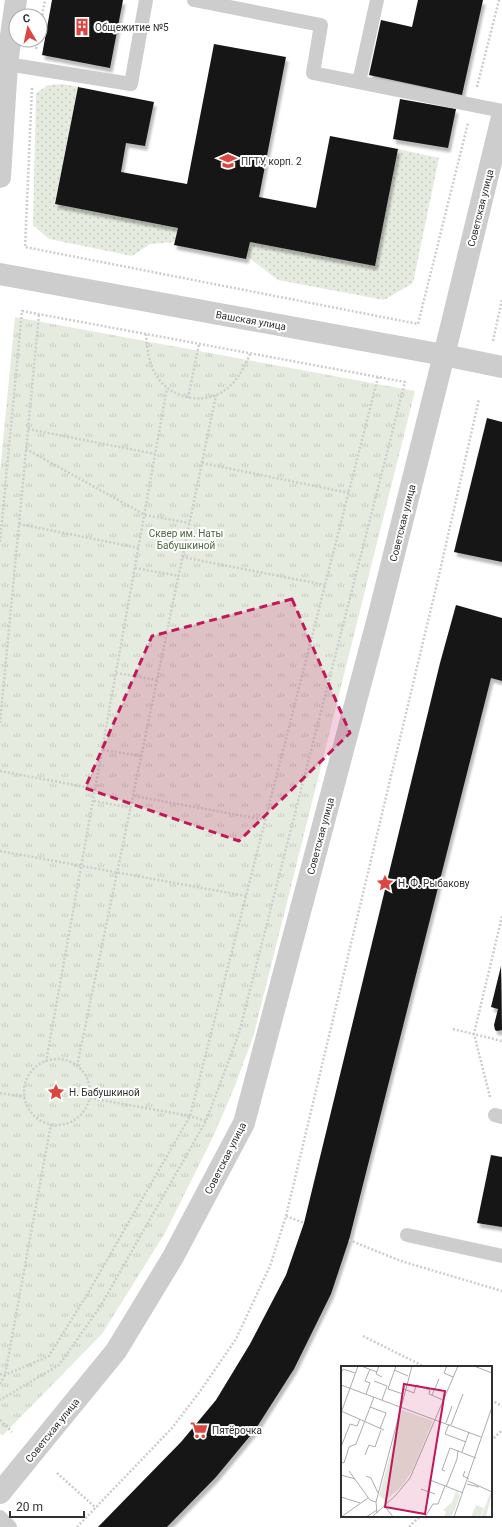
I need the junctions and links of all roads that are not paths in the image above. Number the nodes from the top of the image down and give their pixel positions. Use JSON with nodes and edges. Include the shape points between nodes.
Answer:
{"nodes":[{"id":1,"x":16,"y":0,"type":"edge"},
{"id":2,"x":146,"y":0,"type":"edge"},
{"id":3,"x":194,"y":0,"type":"edge"},
{"id":4,"x":377,"y":0,"type":"edge"},
{"id":5,"x":7,"y":64,"type":"junction"},
{"id":6,"x":359,"y":82,"type":"junction"},
{"id":7,"x":502,"y":111,"type":"edge"},
{"id":8,"x":502,"y":117,"type":"edge"},
{"id":9,"x":2,"y":122,"type":"edge"},
{"id":10,"x":0,"y":177,"type":"edge"},
{"id":11,"x":0,"y":274,"type":"edge"},
{"id":12,"x":444,"y":355,"type":"junction"},
{"id":13,"x":502,"y":367,"type":"edge"},
{"id":14,"x":407,"y":1235,"type":"dead end"},
{"id":15,"x":502,"y":1256,"type":"edge"},
{"id":16,"x":0,"y":1493,"type":"edge"},
{"id":17,"x":0,"y":1517,"type":"edge"},
{"id":18,"x":10,"y":1527,"type":"edge"}],
"edges":[{"from":1,"to":5,"type":"street"},
{"from":2,"to":5,"type":"lane","via":[[131,84]]},
{"from":3,"to":6,"type":"lane","via":[[321,26],[313,73]]},
{"from":4,"to":6,"type":"lane"},
{"from":5,"to":9,"type":"street"},
{"from":6,"to":7,"type":"lane"},
{"from":8,"to":12,"type":"street","name":"Советская улица"},
{"from":9,"to":10,"type":"street"},
{"from":11,"to":12,"type":"street","name":"Вашская улица"},
{"from":12,"to":13,"type":"street","name":"Вашская улица"},
{"from":12,"to":16,"type":"street","name":"Советская улица","via":[[376,626],[244,1123],[173,1257],[116,1351]]},
{"from":14,"to":15,"type":"lane"},
{"from":17,"to":18,"type":"lane"}]}
